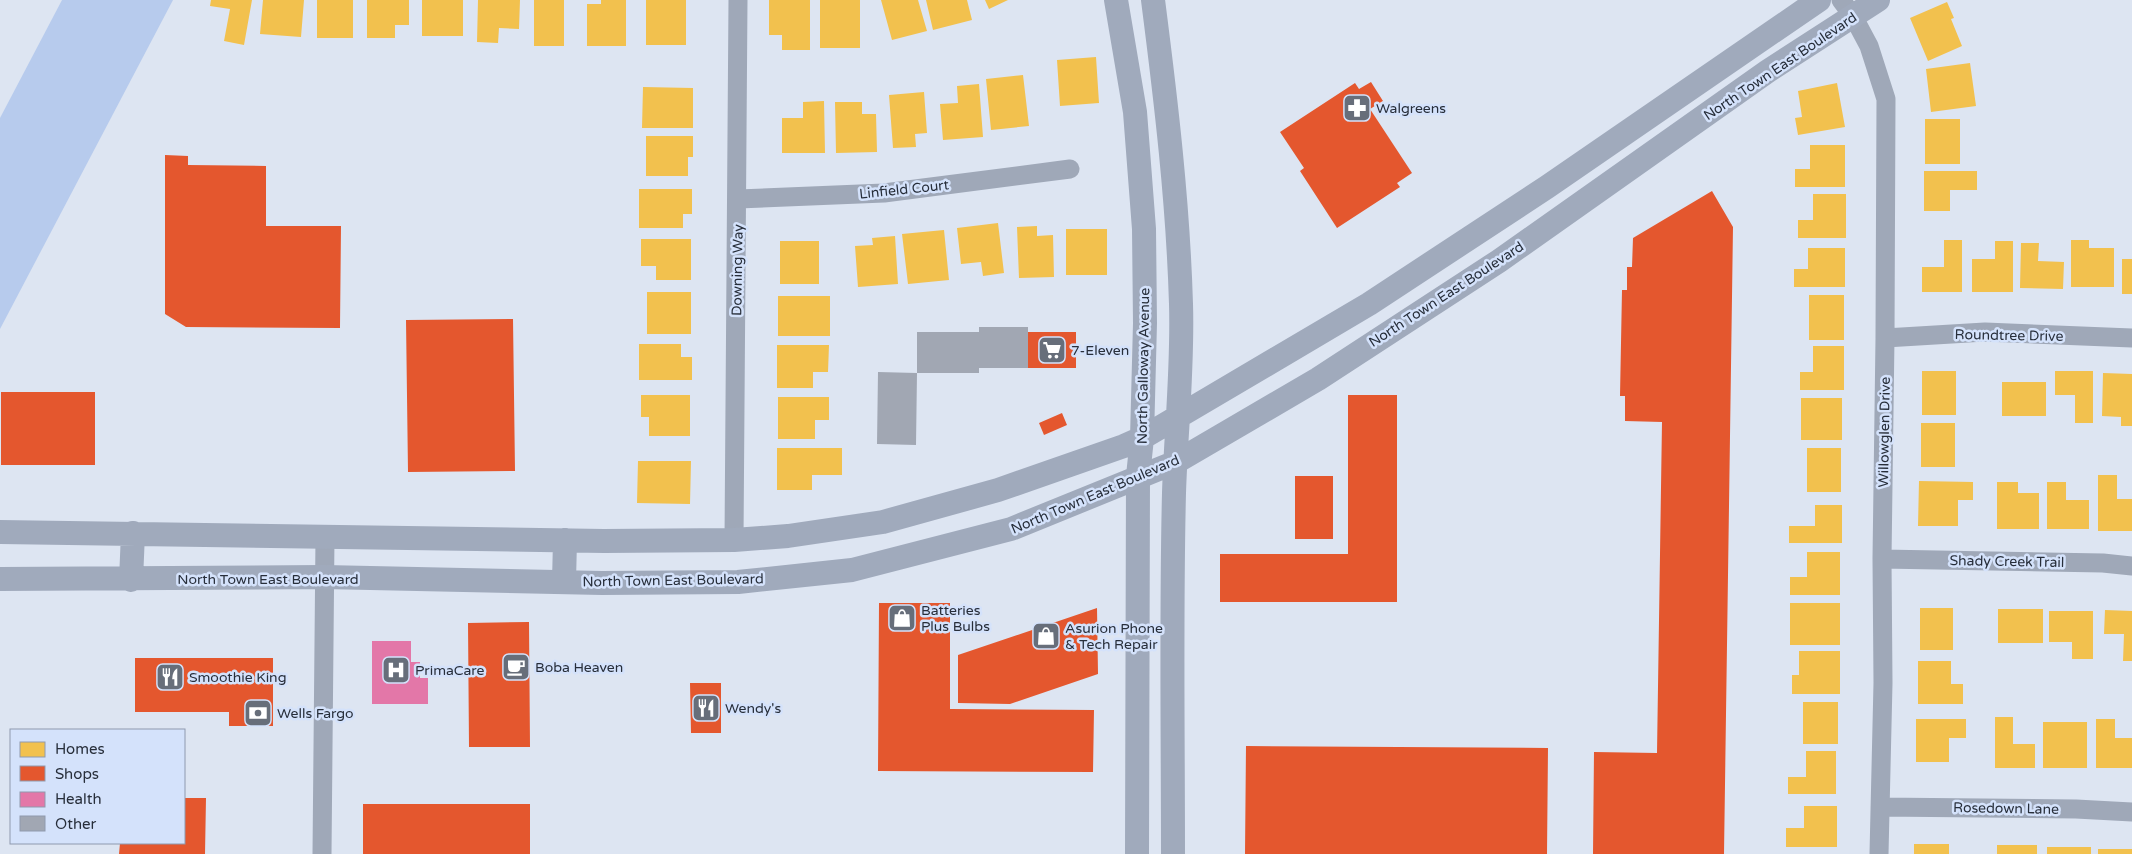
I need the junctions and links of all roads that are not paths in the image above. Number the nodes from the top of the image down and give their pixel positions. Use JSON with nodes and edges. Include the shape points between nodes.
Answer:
{"nodes":[{"id":1,"x":738,"y":0,"type":"edge"},
{"id":2,"x":1116,"y":0,"type":"edge"},
{"id":3,"x":1153,"y":0,"type":"edge"},
{"id":4,"x":1819,"y":0,"type":"edge"},
{"id":5,"x":1878,"y":0,"type":"edge"},
{"id":6,"x":1847,"y":8,"type":"edge"},
{"id":7,"x":1168,"y":116,"type":"junction"},
{"id":8,"x":1136,"y":121,"type":"junction"},
{"id":9,"x":1070,"y":169,"type":"dead end"},
{"id":10,"x":1547,"y":187,"type":"junction"},
{"id":11,"x":738,"y":199,"type":"junction"},
{"id":12,"x":1566,"y":215,"type":"junction"},
{"id":13,"x":1389,"y":291,"type":"junction"},
{"id":14,"x":1408,"y":319,"type":"junction"},
{"id":15,"x":1886,"y":338,"type":"junction"},
{"id":16,"x":2132,"y":338,"type":"edge"},
{"id":17,"x":1179,"y":414,"type":"junction"},
{"id":18,"x":1142,"y":438,"type":"junction"},
{"id":19,"x":1176,"y":462,"type":"junction"},
{"id":20,"x":1138,"y":476,"type":"junction"},
{"id":21,"x":883,"y":522,"type":"junction"},
{"id":22,"x":0,"y":532,"type":"edge"},
{"id":23,"x":133,"y":533,"type":"junction"},
{"id":24,"x":325,"y":537,"type":"junction"},
{"id":25,"x":565,"y":540,"type":"junction"},
{"id":26,"x":734,"y":540,"type":"junction"},
{"id":27,"x":1882,"y":559,"type":"junction"},
{"id":28,"x":892,"y":560,"type":"junction"},
{"id":29,"x":2132,"y":566,"type":"edge"},
{"id":30,"x":324,"y":577,"type":"junction"},
{"id":31,"x":0,"y":579,"type":"edge"},
{"id":32,"x":131,"y":580,"type":"junction"},
{"id":33,"x":564,"y":582,"type":"junction"},
{"id":34,"x":1137,"y":781,"type":"junction"},
{"id":35,"x":1173,"y":781,"type":"junction"},
{"id":36,"x":1880,"y":807,"type":"junction"},
{"id":37,"x":2132,"y":812,"type":"edge"},
{"id":38,"x":322,"y":854,"type":"edge"},
{"id":39,"x":1137,"y":854,"type":"edge"},
{"id":40,"x":1173,"y":854,"type":"edge"},
{"id":41,"x":1879,"y":854,"type":"edge"}],
"edges":[{"from":1,"to":11,"type":"street","name":"Downing Way"},
{"from":2,"to":8,"type":"main road","name":"North Galloway Avenue"},
{"from":3,"to":7,"type":"main road"},
{"from":4,"to":10,"type":"main road"},
{"from":5,"to":6,"type":"main road","name":"North Town East Boulevard"},
{"from":6,"to":12,"type":"main road","name":"North Town East Boulevard","via":[[1768,71]]},
{"from":6,"to":15,"type":"street","name":"Willowglen Drive","via":[[1869,46],[1886,99]]},
{"from":7,"to":8,"type":"main road"},
{"from":7,"to":17,"type":"main road","via":[[1181,306]]},
{"from":8,"to":18,"type":"main road","name":"North Galloway Avenue","via":[[1144,229]]},
{"from":9,"to":11,"type":"street","name":"Linfield Court","via":[[884,193]]},
{"from":10,"to":12,"type":"main road"},
{"from":10,"to":13,"type":"main road"},
{"from":11,"to":26,"type":"street","name":"Downing Way"},
{"from":12,"to":14,"type":"main road","name":"North Town East Boulevard"},
{"from":13,"to":14,"type":"main road"},
{"from":13,"to":17,"type":"main road"},
{"from":14,"to":19,"type":"main road","name":"North Town East Boulevard","via":[[1318,379]]},
{"from":15,"to":16,"type":"street","name":"Roundtree Drive","via":[[1986,332]]},
{"from":15,"to":27,"type":"street","name":"Willowglen Drive"},
{"from":17,"to":18,"type":"main road"},
{"from":17,"to":19,"type":"main road"},
{"from":18,"to":20,"type":"main road","name":"North Galloway Avenue"},
{"from":18,"to":21,"type":"main road","via":[[998,490]]},
{"from":19,"to":20,"type":"main road","name":"North Town East Boulevard"},
{"from":19,"to":35,"type":"main road"},
{"from":20,"to":28,"type":"main road","name":"North Town East Boulevard","via":[[1010,529]]},
{"from":20,"to":34,"type":"main road","name":"North Galloway Avenue"},
{"from":21,"to":26,"type":"main road","via":[[788,536]]},
{"from":21,"to":28,"type":"main road"},
{"from":22,"to":23,"type":"main road"},
{"from":23,"to":24,"type":"main road"},
{"from":23,"to":32,"type":"main road"},
{"from":24,"to":25,"type":"main road"},
{"from":24,"to":30,"type":"street"},
{"from":25,"to":26,"type":"main road"},
{"from":25,"to":33,"type":"main road"},
{"from":27,"to":29,"type":"street","name":"Shady Creek Trail"},
{"from":27,"to":36,"type":"street","name":"Willowglen Drive"},
{"from":28,"to":33,"type":"main road","name":"North Town East Boulevard","via":[[852,570],[738,582]]},
{"from":30,"to":32,"type":"main road","name":"North Town East Boulevard"},
{"from":30,"to":33,"type":"main road","name":"North Town East Boulevard"},
{"from":30,"to":38,"type":"street"},
{"from":31,"to":32,"type":"main road","name":"North Town East Boulevard"},
{"from":34,"to":35,"type":"main road"},
{"from":34,"to":39,"type":"main road","name":"North Galloway Avenue"},
{"from":35,"to":40,"type":"main road"},
{"from":36,"to":37,"type":"street","name":"Rosedown Lane","via":[[2076,808]]},
{"from":36,"to":41,"type":"street","name":"Willowglen Drive"}]}
